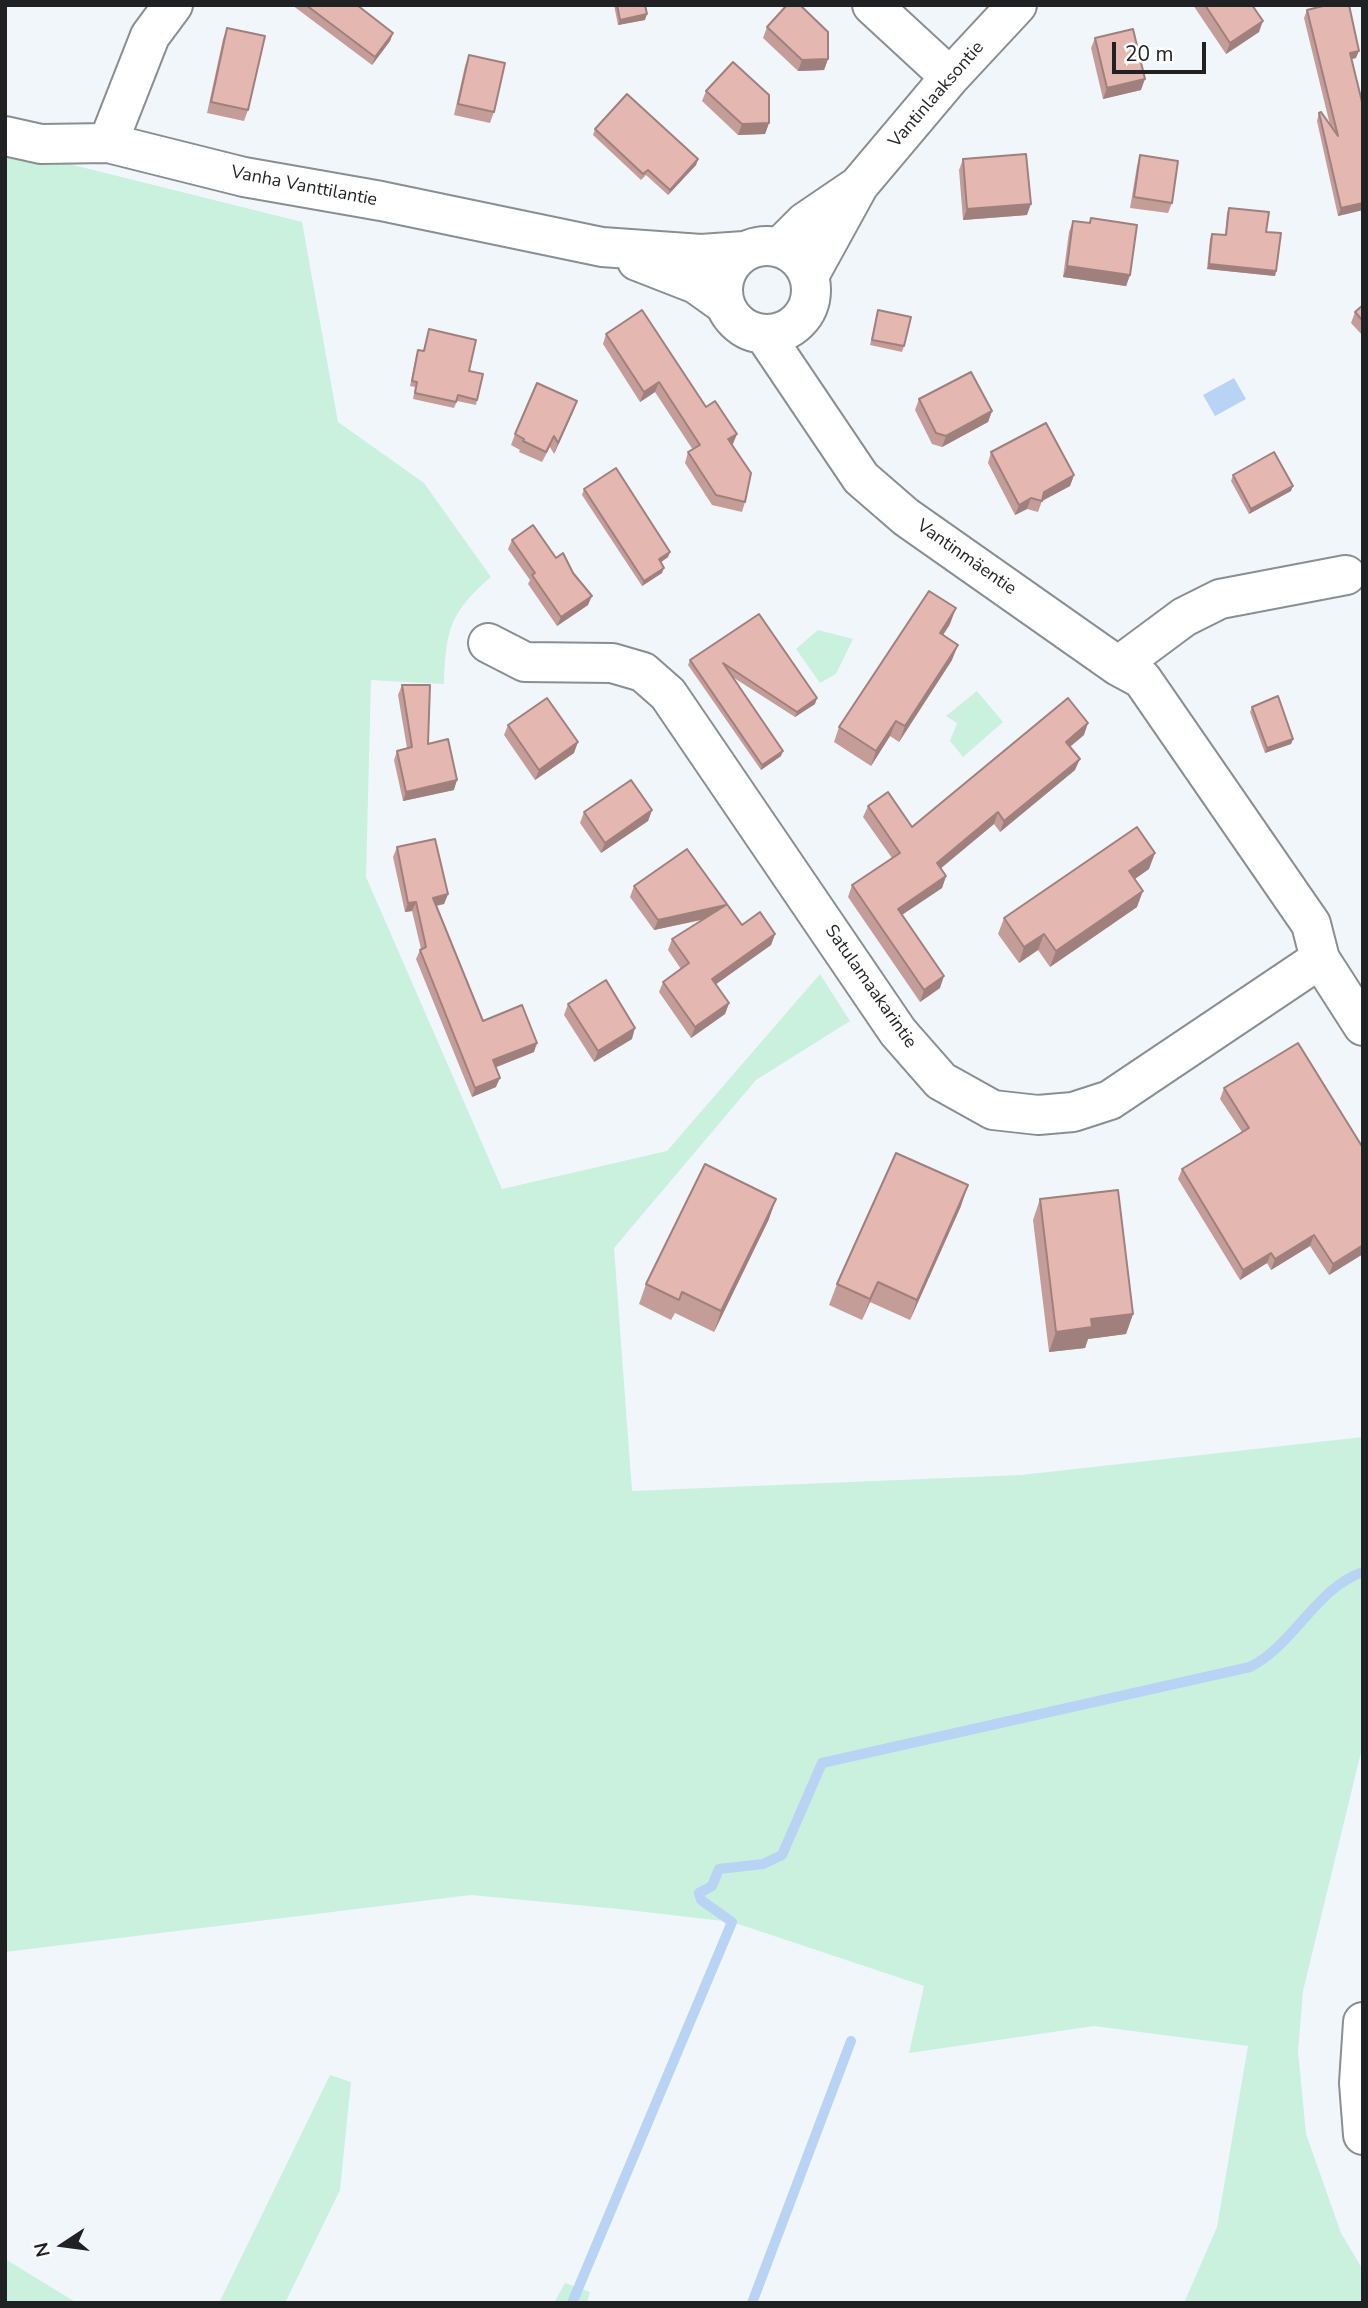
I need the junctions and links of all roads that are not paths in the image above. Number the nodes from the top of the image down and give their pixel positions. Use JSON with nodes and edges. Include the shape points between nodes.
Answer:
{"nodes":[{"id":1,"x":173,"y":5,"type":"edge"},
{"id":2,"x":873,"y":5,"type":"edge"},
{"id":3,"x":1017,"y":5,"type":"edge"},
{"id":4,"x":950,"y":77,"type":"junction"},
{"id":5,"x":5,"y":136,"type":"edge"},
{"id":6,"x":108,"y":143,"type":"junction"},
{"id":7,"x":859,"y":186,"type":"junction"},
{"id":8,"x":602,"y":247,"type":"junction"},
{"id":9,"x":762,"y":249,"type":"junction"},
{"id":10,"x":809,"y":276,"type":"junction"},
{"id":11,"x":724,"y":304,"type":"junction"},
{"id":12,"x":799,"y":320,"type":"junction"},
{"id":13,"x":764,"y":334,"type":"junction"},
{"id":14,"x":830,"y":434,"type":"junction"},
{"id":15,"x":1346,"y":575,"type":"dead end"},
{"id":16,"x":488,"y":643,"type":"dead end"},
{"id":17,"x":1118,"y":666,"type":"junction"},
{"id":18,"x":1320,"y":959,"type":"junction"},
{"id":19,"x":1363,"y":1026,"type":"edge"},
{"id":20,"x":1363,"y":2022,"type":"edge"},
{"id":21,"x":1363,"y":2135,"type":"edge"}],
"edges":[{"from":1,"to":6,"type":"street","via":[[150,36]]},
{"from":2,"to":4,"type":"street"},
{"from":3,"to":4,"type":"street","name":"Vantinlaaksontie"},
{"from":4,"to":7,"type":"street","name":"Vantinlaaksontie"},
{"from":5,"to":6,"type":"street","name":"Vanha Vanttilantie","via":[[41,144]]},
{"from":6,"to":8,"type":"street","name":"Vanha Vanttilantie","via":[[244,177]]},
{"from":7,"to":9,"type":"street","name":"Vantinlaaksontie"},
{"from":7,"to":10,"type":"street","name":"Vantinlaaksontie"},
{"from":8,"to":9,"type":"street","name":"Vanha Vanttilantie","via":[[701,254]]},
{"from":8,"to":11,"type":"street","name":"Vanha Vanttilantie","via":[[696,284]]},
{"from":9,"to":10,"type":"street","via":[[793,253]]},
{"from":9,"to":11,"type":"street","via":[[733,261],[725,274]]},
{"from":10,"to":12,"type":"street","via":[[810,299]]},
{"from":11,"to":13,"type":"street","via":[[739,325]]},
{"from":12,"to":13,"type":"street","via":[[789,328]]},
{"from":12,"to":14,"type":"street","name":"Vantinmäentie"},
{"from":13,"to":14,"type":"street","name":"Vantinmäentie"},
{"from":14,"to":17,"type":"street","name":"Vantinmäentie","via":[[861,478],[906,517]]},
{"from":15,"to":17,"type":"street","via":[[1220,599],[1184,617]]},
{"from":16,"to":18,"type":"street","name":"Satulamaakarintie","via":[[525,662],[612,663],[643,672],[668,694],[898,1032],[941,1081],[993,1110],[1038,1115],[1073,1112],[1110,1100]]},
{"from":17,"to":18,"type":"street","via":[[1123,695],[1289,938]]},
{"from":18,"to":19,"type":"street"},
{"from":20,"to":21,"type":"street","via":[[1359,2083]]}]}
